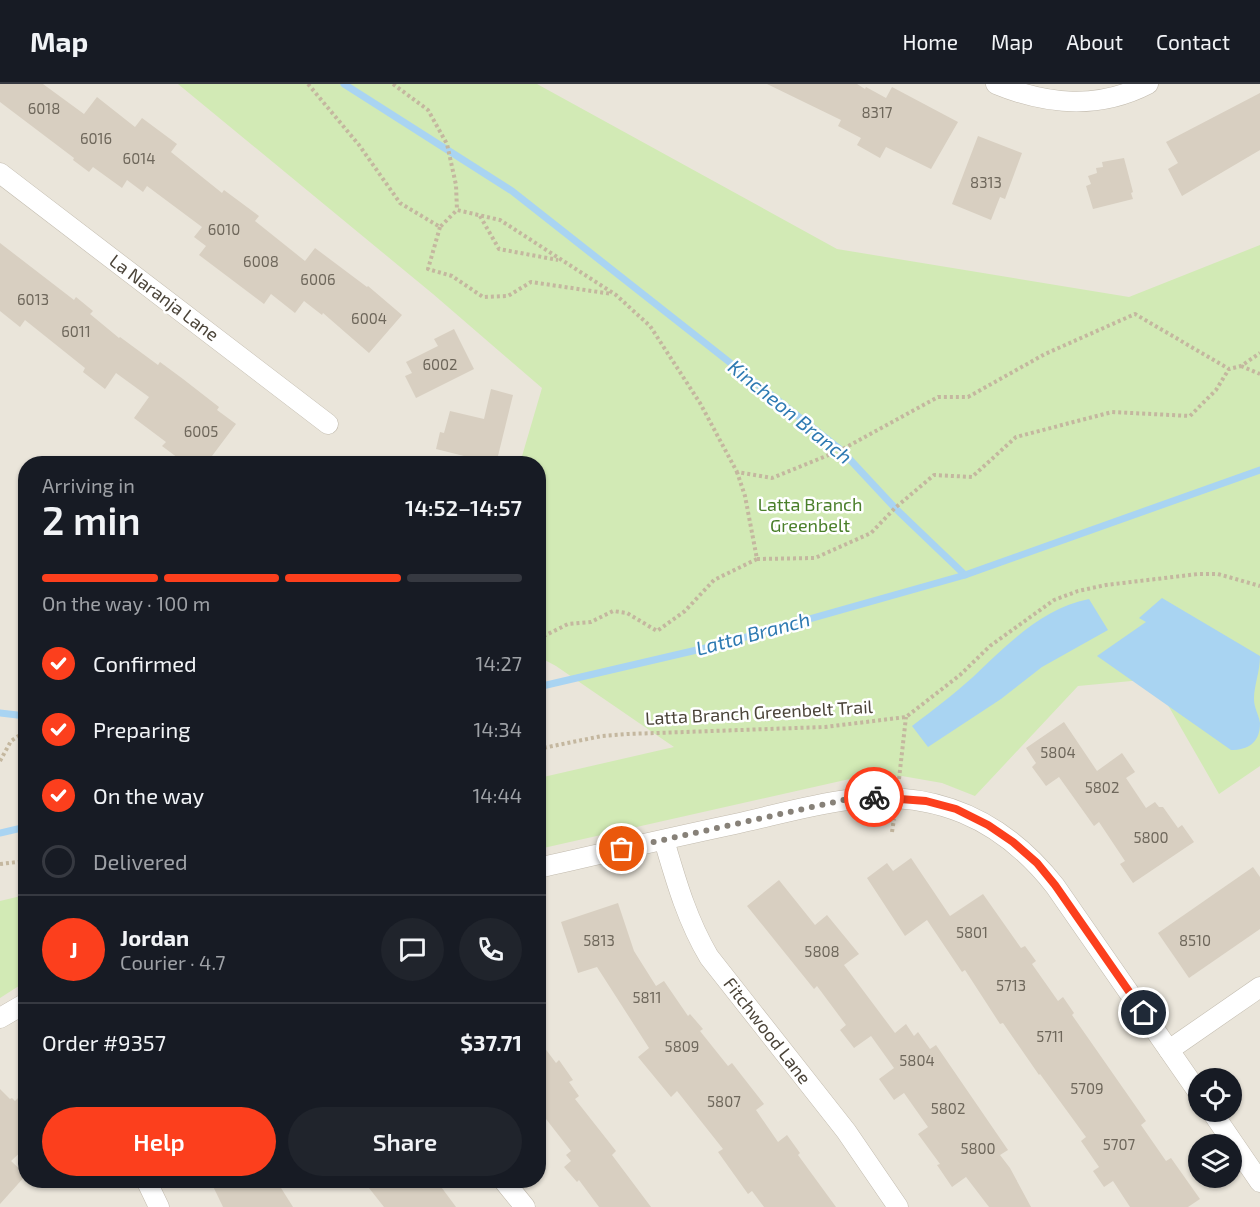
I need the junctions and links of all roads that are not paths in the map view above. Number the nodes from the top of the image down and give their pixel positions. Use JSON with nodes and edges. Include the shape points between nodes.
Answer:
{"nodes":[{"id":1,"x":996,"y":84,"type":"edge"},
{"id":2,"x":1148,"y":84,"type":"edge"},
{"id":3,"x":0,"y":172,"type":"edge"},
{"id":4,"x":328,"y":424,"type":"dead end"},
{"id":5,"x":664,"y":840,"type":"junction"},
{"id":6,"x":546,"y":866,"type":"edge"},
{"id":7,"x":1260,"y":987,"type":"edge"},
{"id":8,"x":18,"y":1008,"type":"edge"},
{"id":9,"x":0,"y":1018,"type":"edge"},
{"id":10,"x":1169,"y":1050,"type":"junction"},
{"id":11,"x":1188,"y":1078,"type":"edge"},
{"id":12,"x":1219,"y":1122,"type":"edge"},
{"id":13,"x":1260,"y":1182,"type":"edge"},
{"id":14,"x":150,"y":1188,"type":"edge"},
{"id":15,"x":509,"y":1188,"type":"edge"},
{"id":16,"x":159,"y":1207,"type":"edge"},
{"id":17,"x":525,"y":1207,"type":"edge"},
{"id":18,"x":898,"y":1207,"type":"edge"}],
"edges":[{"from":1,"to":2,"type":"street","via":[[1040,99],[1079,103],[1118,96]]},
{"from":3,"to":4,"type":"street","name":"La Naranja Lane"},
{"from":5,"to":6,"type":"street"},
{"from":5,"to":10,"type":"street","via":[[844,800],[896,798],[956,809],[988,825],[1037,863]]},
{"from":5,"to":18,"type":"street","name":"Fitchwood Lane","via":[[694,931],[709,957],[846,1131]]},
{"from":7,"to":10,"type":"street"},
{"from":8,"to":9,"type":"street"},
{"from":10,"to":11,"type":"street"},
{"from":12,"to":13,"type":"street"},
{"from":14,"to":16,"type":"street"},
{"from":15,"to":17,"type":"street"}]}
